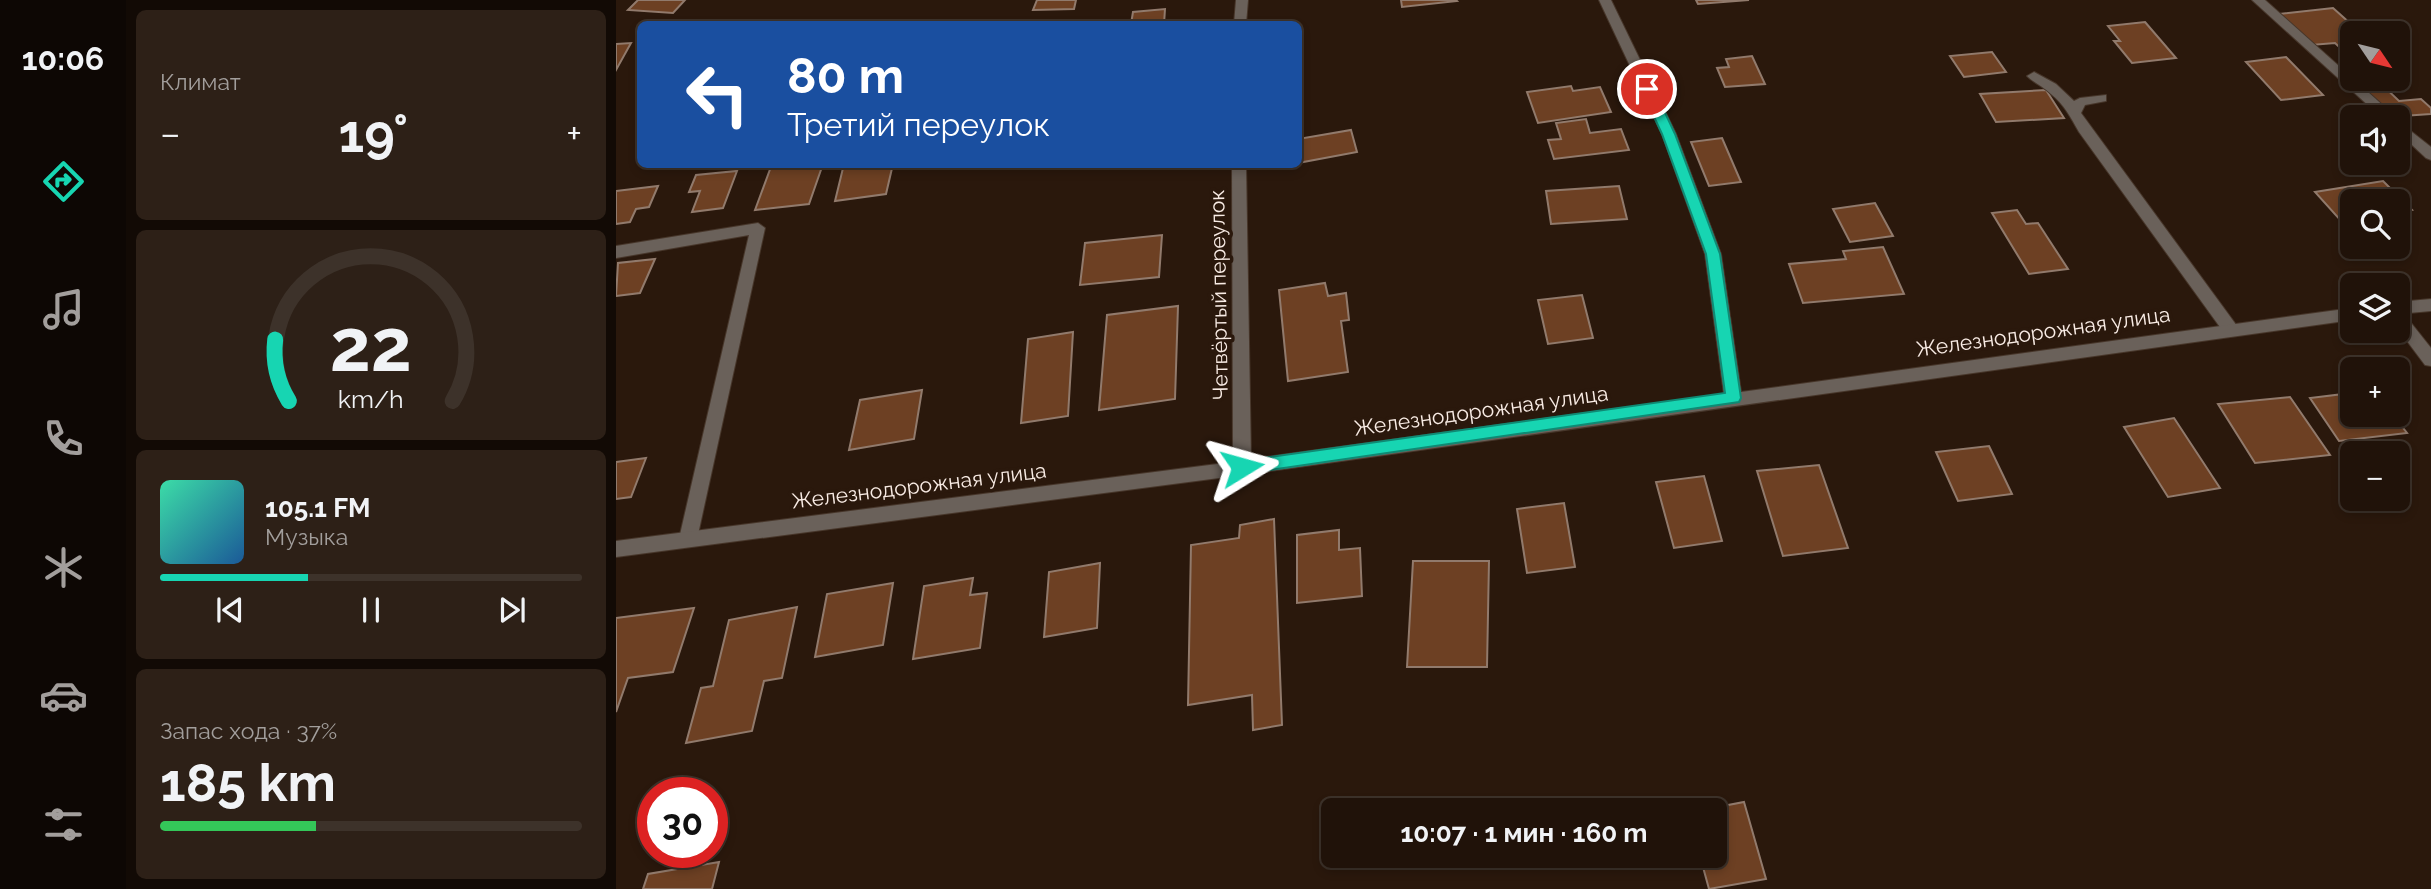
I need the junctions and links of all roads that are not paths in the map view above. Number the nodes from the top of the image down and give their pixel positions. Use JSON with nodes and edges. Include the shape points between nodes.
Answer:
{"nodes":[{"id":1,"x":1242,"y":0,"type":"edge"},
{"id":2,"x":1605,"y":0,"type":"edge"},
{"id":3,"x":2258,"y":0,"type":"edge"},
{"id":4,"x":1240,"y":21,"type":"edge"},
{"id":5,"x":2034,"y":76,"type":"dead end"},
{"id":6,"x":2101,"y":98,"type":"dead end"},
{"id":7,"x":2376,"y":105,"type":"edge"},
{"id":8,"x":2075,"y":112,"type":"junction"},
{"id":9,"x":2410,"y":136,"type":"edge"},
{"id":10,"x":2431,"y":155,"type":"edge"},
{"id":11,"x":1239,"y":168,"type":"edge"},
{"id":12,"x":616,"y":252,"type":"edge"},
{"id":13,"x":2431,"y":305,"type":"edge"},
{"id":14,"x":2410,"y":308,"type":"edge"},
{"id":15,"x":2340,"y":316,"type":"edge"},
{"id":16,"x":2231,"y":330,"type":"junction"},
{"id":17,"x":2410,"y":333,"type":"edge"},
{"id":18,"x":2431,"y":360,"type":"edge"},
{"id":19,"x":1733,"y":398,"type":"junction"},
{"id":20,"x":1242,"y":467,"type":"junction"},
{"id":21,"x":688,"y":539,"type":"junction"},
{"id":22,"x":616,"y":549,"type":"edge"}],
"edges":[{"from":1,"to":4,"type":"street"},
{"from":2,"to":19,"type":"street","via":[[1669,134],[1713,254]]},
{"from":3,"to":7,"type":"street"},
{"from":5,"to":8,"type":"street","via":[[2058,88]]},
{"from":6,"to":8,"type":"street","via":[[2080,103]]},
{"from":8,"to":16,"type":"street"},
{"from":9,"to":10,"type":"street"},
{"from":11,"to":20,"type":"street","name":"Четвёртый переулок"},
{"from":12,"to":21,"type":"street","via":[[758,228]]},
{"from":13,"to":14,"type":"street"},
{"from":15,"to":16,"type":"street","name":"Железнодорожная улица"},
{"from":16,"to":19,"type":"street","name":"Железнодорожная улица"},
{"from":17,"to":18,"type":"street"},
{"from":19,"to":20,"type":"street","name":"Железнодорожная улица"},
{"from":20,"to":21,"type":"street","name":"Железнодорожная улица"},
{"from":21,"to":22,"type":"street","name":"Железнодорожная улица"}]}
